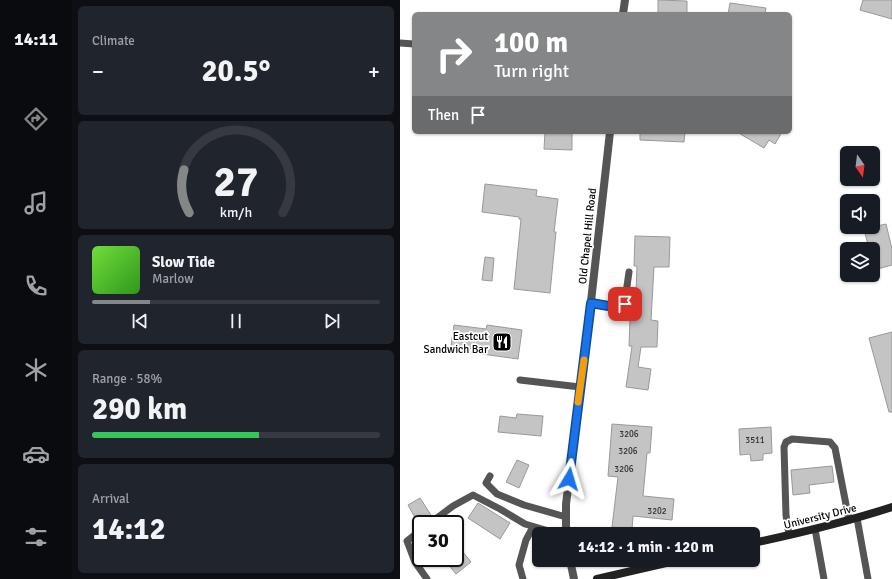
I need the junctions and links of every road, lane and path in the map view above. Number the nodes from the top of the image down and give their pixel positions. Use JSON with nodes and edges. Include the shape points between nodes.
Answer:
{"nodes":[{"id":1,"x":625,"y":0,"type":"edge"},
{"id":2,"x":624,"y":12,"type":"edge"},
{"id":3,"x":400,"y":42,"type":"edge"},
{"id":4,"x":412,"y":44,"type":"edge"},
{"id":5,"x":610,"y":134,"type":"edge"},
{"id":6,"x":629,"y":272,"type":"dead end"},
{"id":7,"x":591,"y":303,"type":"junction"},
{"id":8,"x":520,"y":380,"type":"dead end"},
{"id":9,"x":580,"y":387,"type":"junction"},
{"id":10,"x":490,"y":476,"type":"dead end"},
{"id":11,"x":892,"y":507,"type":"edge"},
{"id":12,"x":441,"y":515,"type":"edge"},
{"id":13,"x":566,"y":518,"type":"junction"},
{"id":14,"x":853,"y":519,"type":"junction"},
{"id":15,"x":533,"y":527,"type":"edge"},
{"id":16,"x":566,"y":527,"type":"edge"},
{"id":17,"x":532,"y":529,"type":"edge"},
{"id":18,"x":815,"y":529,"type":"junction"},
{"id":19,"x":789,"y":535,"type":"junction"},
{"id":20,"x":412,"y":537,"type":"edge"},
{"id":21,"x":760,"y":541,"type":"edge"},
{"id":22,"x":412,"y":554,"type":"edge"},
{"id":23,"x":419,"y":567,"type":"edge"},
{"id":24,"x":571,"y":567,"type":"edge"},
{"id":25,"x":649,"y":567,"type":"edge"},
{"id":26,"x":427,"y":579,"type":"edge"},
{"id":27,"x":523,"y":579,"type":"edge"},
{"id":28,"x":574,"y":579,"type":"edge"},
{"id":29,"x":597,"y":579,"type":"edge"},
{"id":30,"x":824,"y":579,"type":"edge"},
{"id":31,"x":868,"y":579,"type":"edge"}],
"edges":[{"from":1,"to":2,"type":"street"},
{"from":3,"to":4,"type":"lane"},
{"from":5,"to":7,"type":"street","name":"Old Chapel Hill Road"},
{"from":6,"to":7,"type":"lane","via":[[624,307]]},
{"from":7,"to":9,"type":"street","name":"Old Chapel Hill Road"},
{"from":8,"to":9,"type":"lane"},
{"from":9,"to":13,"type":"street","name":"Old Chapel Hill Road"},
{"from":10,"to":13,"type":"lane","via":[[486,483],[497,494]]},
{"from":11,"to":14,"type":"main road","name":"University Drive"},
{"from":12,"to":15,"type":"lane","via":[[473,495]]},
{"from":13,"to":16,"type":"street","name":"Old Chapel Hill Road"},
{"from":14,"to":18,"type":"main road","name":"University Drive"},
{"from":14,"to":19,"type":"lane","via":[[835,448],[830,442],[792,439],[786,442],[784,447]]},
{"from":14,"to":31,"type":"lane"},
{"from":17,"to":27,"type":"lane","via":[[519,565]]},
{"from":18,"to":19,"type":"main road","name":"University Drive"},
{"from":18,"to":30,"type":"lane"},
{"from":19,"to":21,"type":"main road","name":"University Drive"},
{"from":20,"to":22,"type":"lane","via":[[407,541]]},
{"from":23,"to":26,"type":"lane"},
{"from":24,"to":28,"type":"street"},
{"from":25,"to":29,"type":"main road"}]}
